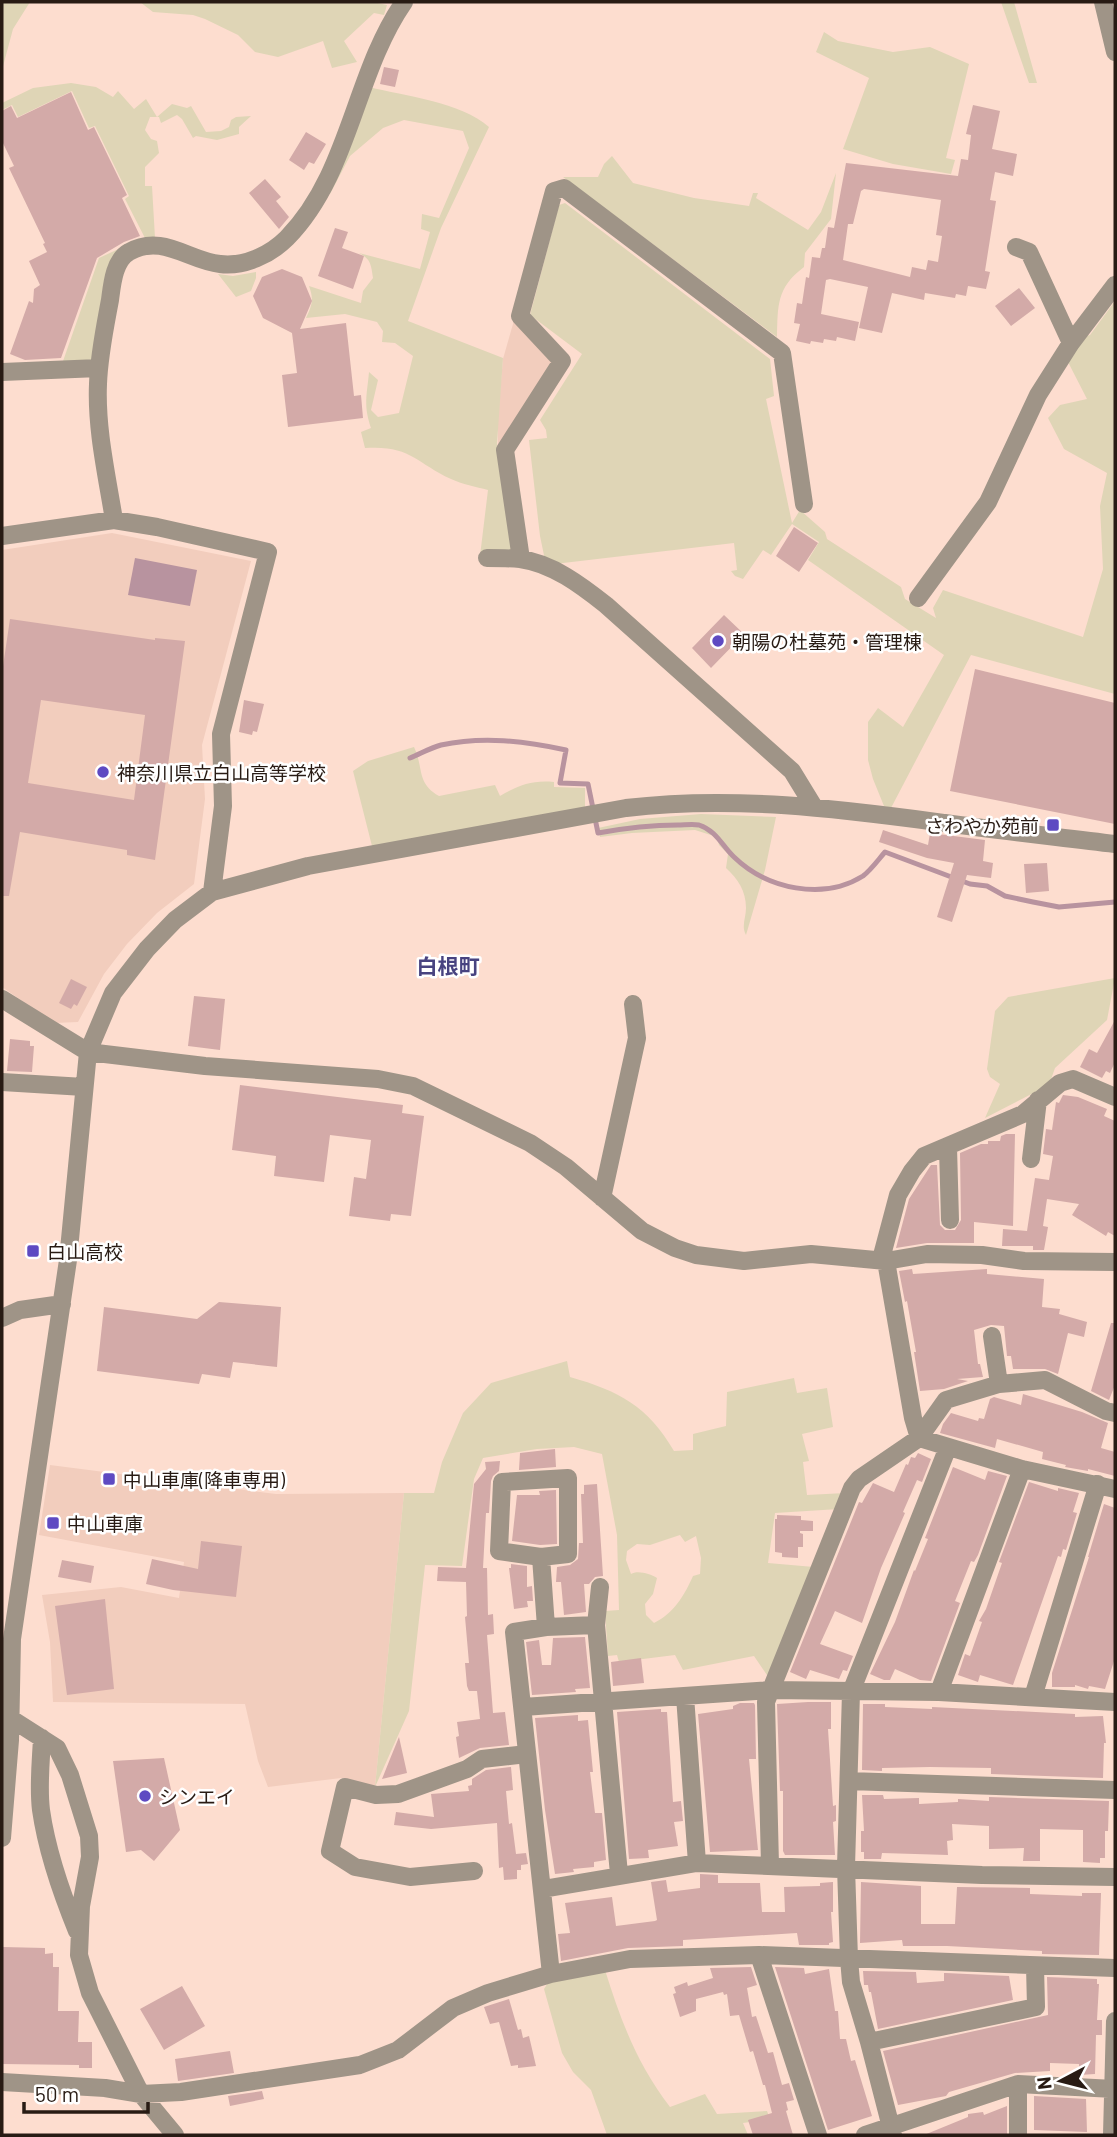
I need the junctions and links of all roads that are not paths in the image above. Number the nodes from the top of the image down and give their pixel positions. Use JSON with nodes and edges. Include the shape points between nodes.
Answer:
{"nodes":[{"id":1,"x":404,"y":2,"type":"edge"},
{"id":2,"x":1102,"y":2,"type":"edge"},
{"id":3,"x":1115,"y":52,"type":"edge"},
{"id":4,"x":1016,"y":247,"type":"dead end"},
{"id":5,"x":1115,"y":285,"type":"edge"},
{"id":6,"x":1072,"y":343,"type":"junction"},
{"id":7,"x":99,"y":368,"type":"junction"},
{"id":8,"x":2,"y":372,"type":"edge"},
{"id":9,"x":804,"y":504,"type":"dead end"},
{"id":10,"x":114,"y":520,"type":"junction"},
{"id":11,"x":2,"y":536,"type":"edge"},
{"id":12,"x":487,"y":558,"type":"dead end"},
{"id":13,"x":521,"y":559,"type":"junction"},
{"id":14,"x":918,"y":598,"type":"dead end"},
{"id":15,"x":814,"y":807,"type":"junction"},
{"id":16,"x":1115,"y":844,"type":"edge"},
{"id":17,"x":212,"y":892,"type":"junction"},
{"id":18,"x":2,"y":999,"type":"edge"},
{"id":19,"x":632,"y":1004,"type":"dead end"},
{"id":20,"x":88,"y":1052,"type":"junction"},
{"id":21,"x":2,"y":1082,"type":"edge"},
{"id":22,"x":83,"y":1087,"type":"junction"},
{"id":23,"x":1114,"y":1094,"type":"edge"},
{"id":24,"x":1038,"y":1100,"type":"junction"},
{"id":25,"x":948,"y":1147,"type":"junction"},
{"id":26,"x":1031,"y":1158,"type":"dead end"},
{"id":27,"x":603,"y":1198,"type":"junction"},
{"id":28,"x":950,"y":1220,"type":"dead end"},
{"id":29,"x":884,"y":1260,"type":"junction"},
{"id":30,"x":1115,"y":1262,"type":"edge"},
{"id":31,"x":62,"y":1304,"type":"junction"},
{"id":32,"x":2,"y":1318,"type":"edge"},
{"id":33,"x":992,"y":1336,"type":"dead end"},
{"id":34,"x":999,"y":1384,"type":"junction"},
{"id":35,"x":1115,"y":1413,"type":"edge"},
{"id":36,"x":919,"y":1438,"type":"junction"},
{"id":37,"x":948,"y":1447,"type":"junction"},
{"id":38,"x":1022,"y":1469,"type":"junction"},
{"id":39,"x":1107,"y":1486,"type":"edge"},
{"id":40,"x":541,"y":1557,"type":"junction"},
{"id":41,"x":600,"y":1587,"type":"dead end"},
{"id":42,"x":596,"y":1625,"type":"junction"},
{"id":43,"x":547,"y":1627,"type":"junction"},
{"id":44,"x":770,"y":1690,"type":"junction"},
{"id":45,"x":851,"y":1692,"type":"junction"},
{"id":46,"x":939,"y":1692,"type":"junction"},
{"id":47,"x":685,"y":1696,"type":"junction"},
{"id":48,"x":1033,"y":1697,"type":"junction"},
{"id":49,"x":604,"y":1702,"type":"junction"},
{"id":50,"x":1115,"y":1702,"type":"edge"},
{"id":51,"x":523,"y":1707,"type":"junction"},
{"id":52,"x":6,"y":1718,"type":"edge"},
{"id":53,"x":41,"y":1738,"type":"junction"},
{"id":54,"x":527,"y":1754,"type":"junction"},
{"id":55,"x":849,"y":1781,"type":"junction"},
{"id":56,"x":1115,"y":1790,"type":"edge"},
{"id":57,"x":2,"y":1838,"type":"edge"},
{"id":58,"x":697,"y":1863,"type":"junction"},
{"id":59,"x":770,"y":1865,"type":"junction"},
{"id":60,"x":846,"y":1867,"type":"junction"},
{"id":61,"x":474,"y":1871,"type":"dead end"},
{"id":62,"x":619,"y":1874,"type":"junction"},
{"id":63,"x":1115,"y":1877,"type":"edge"},
{"id":64,"x":543,"y":1889,"type":"junction"},
{"id":65,"x":79,"y":1938,"type":"junction"},
{"id":66,"x":759,"y":1955,"type":"junction"},
{"id":67,"x":849,"y":1959,"type":"junction"},
{"id":68,"x":1035,"y":1966,"type":"junction"},
{"id":69,"x":1115,"y":1968,"type":"edge"},
{"id":70,"x":551,"y":1974,"type":"junction"},
{"id":71,"x":1115,"y":2021,"type":"edge"},
{"id":72,"x":869,"y":2042,"type":"junction"},
{"id":73,"x":2,"y":2082,"type":"edge"},
{"id":74,"x":1018,"y":2084,"type":"junction"},
{"id":75,"x":1114,"y":2089,"type":"edge"},
{"id":76,"x":141,"y":2094,"type":"junction"},
{"id":77,"x":892,"y":2131,"type":"edge"},
{"id":78,"x":175,"y":2135,"type":"edge"},
{"id":79,"x":818,"y":2135,"type":"edge"},
{"id":80,"x":864,"y":2135,"type":"edge"},
{"id":81,"x":1018,"y":2135,"type":"edge"},
{"id":82,"x":1112,"y":2135,"type":"edge"}],
"edges":[{"from":1,"to":7,"type":"street","via":[[383,36],[328,177],[287,238],[264,255],[239,264],[219,264],[170,247],[130,251],[117,266]]},
{"from":2,"to":3,"type":"street"},
{"from":4,"to":6,"type":"street","via":[[1029,252]]},
{"from":5,"to":6,"type":"street"},
{"from":6,"to":14,"type":"street","via":[[1038,396],[988,502]]},
{"from":7,"to":8,"type":"street"},
{"from":7,"to":10,"type":"street","via":[[99,416]]},
{"from":9,"to":13,"type":"street","via":[[782,354],[564,188],[554,191],[520,316],[562,361],[505,450]]},
{"from":10,"to":11,"type":"street"},
{"from":10,"to":17,"type":"street","via":[[268,552],[220,734],[223,806]]},
{"from":12,"to":13,"type":"street"},
{"from":13,"to":15,"type":"street","via":[[570,579],[606,605],[792,771]]},
{"from":15,"to":16,"type":"street"},
{"from":15,"to":17,"type":"street","via":[[715,801],[626,808],[308,866]]},
{"from":17,"to":20,"type":"street","via":[[146,949],[113,993]]},
{"from":18,"to":20,"type":"street"},
{"from":19,"to":27,"type":"street","via":[[637,1038]]},
{"from":20,"to":22,"type":"street"},
{"from":20,"to":27,"type":"street","via":[[413,1086],[530,1143]]},
{"from":21,"to":22,"type":"street"},
{"from":22,"to":31,"type":"street"},
{"from":23,"to":24,"type":"street","via":[[1073,1079]]},
{"from":24,"to":25,"type":"street","via":[[1023,1114]]},
{"from":24,"to":26,"type":"street"},
{"from":25,"to":28,"type":"street"},
{"from":25,"to":29,"type":"street","via":[[924,1156],[904,1182]]},
{"from":27,"to":29,"type":"street","via":[[642,1231],[696,1255],[744,1261],[811,1254]]},
{"from":29,"to":30,"type":"street","via":[[927,1254]]},
{"from":29,"to":36,"type":"street"},
{"from":31,"to":32,"type":"street","via":[[20,1310]]},
{"from":31,"to":52,"type":"street","via":[[18,1587]]},
{"from":33,"to":34,"type":"street"},
{"from":34,"to":35,"type":"street","via":[[1045,1380]]},
{"from":34,"to":36,"type":"street","via":[[946,1399]]},
{"from":36,"to":37,"type":"street"},
{"from":36,"to":44,"type":"street","via":[[852,1488]]},
{"from":37,"to":38,"type":"street"},
{"from":37,"to":45,"type":"street"},
{"from":38,"to":39,"type":"street"},
{"from":38,"to":46,"type":"street"},
{"from":39,"to":48,"type":"street"},
{"from":40,"to":40,"type":"street","via":[[499,1551],[502,1482],[568,1478],[568,1554]]},
{"from":40,"to":43,"type":"street"},
{"from":41,"to":42,"type":"street"},
{"from":42,"to":43,"type":"street"},
{"from":42,"to":49,"type":"street"},
{"from":43,"to":51,"type":"street","via":[[514,1632]]},
{"from":44,"to":45,"type":"street"},
{"from":44,"to":47,"type":"street"},
{"from":44,"to":59,"type":"street","via":[[766,1702]]},
{"from":45,"to":46,"type":"street"},
{"from":45,"to":55,"type":"street"},
{"from":46,"to":48,"type":"street"},
{"from":47,"to":49,"type":"street"},
{"from":47,"to":58,"type":"street"},
{"from":48,"to":50,"type":"street"},
{"from":49,"to":51,"type":"street"},
{"from":49,"to":62,"type":"street"},
{"from":51,"to":54,"type":"street"},
{"from":52,"to":53,"type":"street"},
{"from":52,"to":57,"type":"street"},
{"from":53,"to":65,"type":"street","via":[[41,1808],[47,1842]]},
{"from":53,"to":65,"type":"street","via":[[57,1748],[89,1836]]},
{"from":54,"to":61,"type":"street","via":[[482,1759],[398,1794],[376,1795],[345,1787],[330,1851],[355,1867],[410,1877]]},
{"from":54,"to":64,"type":"street"},
{"from":55,"to":56,"type":"street"},
{"from":55,"to":60,"type":"street"},
{"from":58,"to":59,"type":"street"},
{"from":58,"to":62,"type":"street"},
{"from":59,"to":60,"type":"street"},
{"from":60,"to":63,"type":"street"},
{"from":60,"to":67,"type":"street"},
{"from":62,"to":64,"type":"street"},
{"from":64,"to":70,"type":"street"},
{"from":65,"to":76,"type":"street","via":[[90,1993]]},
{"from":66,"to":67,"type":"street"},
{"from":66,"to":70,"type":"street","via":[[630,1959]]},
{"from":66,"to":79,"type":"street"},
{"from":67,"to":68,"type":"street"},
{"from":67,"to":72,"type":"street"},
{"from":68,"to":69,"type":"street"},
{"from":68,"to":72,"type":"street","via":[[1035,2007]]},
{"from":70,"to":76,"type":"street","via":[[462,2004],[398,2050],[360,2065]]},
{"from":71,"to":75,"type":"street"},
{"from":72,"to":77,"type":"street"},
{"from":73,"to":76,"type":"street"},
{"from":74,"to":75,"type":"street"},
{"from":74,"to":77,"type":"street"},
{"from":74,"to":81,"type":"street"},
{"from":75,"to":82,"type":"street"},
{"from":76,"to":78,"type":"street"},
{"from":77,"to":80,"type":"street"}]}
